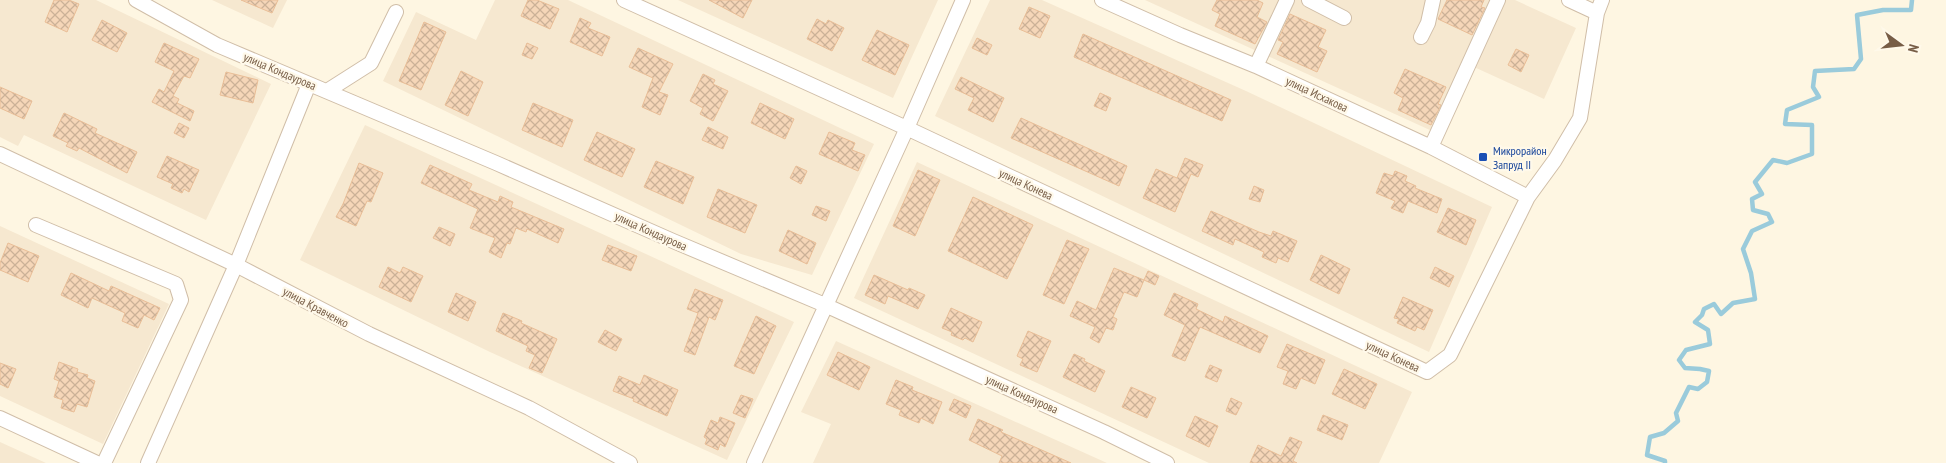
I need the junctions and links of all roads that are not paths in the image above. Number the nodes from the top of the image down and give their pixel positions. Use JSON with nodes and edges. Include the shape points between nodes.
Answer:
{"nodes":[{"id":1,"x":136,"y":0,"type":"edge"},
{"id":2,"x":624,"y":0,"type":"edge"},
{"id":3,"x":963,"y":0,"type":"edge"},
{"id":4,"x":1102,"y":0,"type":"edge"},
{"id":5,"x":1287,"y":0,"type":"edge"},
{"id":6,"x":1310,"y":0,"type":"edge"},
{"id":7,"x":1432,"y":0,"type":"edge"},
{"id":8,"x":1498,"y":0,"type":"edge"},
{"id":9,"x":1569,"y":0,"type":"edge"},
{"id":10,"x":1599,"y":6,"type":"edge"},
{"id":11,"x":396,"y":12,"type":"dead end"},
{"id":12,"x":1344,"y":18,"type":"dead end"},
{"id":13,"x":1422,"y":37,"type":"dead end"},
{"id":14,"x":1256,"y":66,"type":"junction"},
{"id":15,"x":309,"y":84,"type":"junction"},
{"id":16,"x":327,"y":91,"type":"junction"},
{"id":17,"x":907,"y":128,"type":"junction"},
{"id":18,"x":1431,"y":147,"type":"junction"},
{"id":19,"x":0,"y":154,"type":"edge"},
{"id":20,"x":1528,"y":197,"type":"junction"},
{"id":21,"x":36,"y":225,"type":"dead end"},
{"id":22,"x":236,"y":265,"type":"junction"},
{"id":23,"x":826,"y":305,"type":"junction"},
{"id":24,"x":0,"y":418,"type":"edge"},
{"id":25,"x":97,"y":463,"type":"edge"},
{"id":26,"x":104,"y":463,"type":"edge"},
{"id":27,"x":148,"y":463,"type":"edge"},
{"id":28,"x":630,"y":463,"type":"edge"},
{"id":29,"x":754,"y":463,"type":"edge"},
{"id":30,"x":1167,"y":463,"type":"edge"}],
"edges":[{"from":1,"to":15,"type":"street","name":"улица Кондаурова","via":[[217,45]]},
{"from":2,"to":17,"type":"street","name":"улица Конева"},
{"from":3,"to":17,"type":"street"},
{"from":4,"to":14,"type":"street","name":"улица Исхакова"},
{"from":5,"to":14,"type":"street"},
{"from":6,"to":12,"type":"street"},
{"from":7,"to":13,"type":"street"},
{"from":8,"to":18,"type":"street"},
{"from":9,"to":10,"type":"street"},
{"from":10,"to":20,"type":"street","via":[[1580,118]]},
{"from":11,"to":16,"type":"street","via":[[371,63]]},
{"from":14,"to":18,"type":"street","name":"улица Исхакова"},
{"from":15,"to":16,"type":"street","name":"улица Кондаурова"},
{"from":15,"to":22,"type":"street"},
{"from":16,"to":23,"type":"street","name":"улица Кондаурова"},
{"from":17,"to":20,"type":"street","name":"улица Конева","via":[[1428,372],[1450,356]]},
{"from":17,"to":23,"type":"street"},
{"from":18,"to":20,"type":"street","name":"улица Исхакова"},
{"from":19,"to":22,"type":"street","name":"улица Кравченко"},
{"from":21,"to":26,"type":"street","via":[[176,284],[181,300]]},
{"from":22,"to":27,"type":"street"},
{"from":22,"to":28,"type":"street","name":"улица Кравченко","via":[[369,334],[529,408]]},
{"from":23,"to":29,"type":"street"},
{"from":23,"to":30,"type":"street","name":"улица Кондаурова"},
{"from":24,"to":25,"type":"street"}]}
